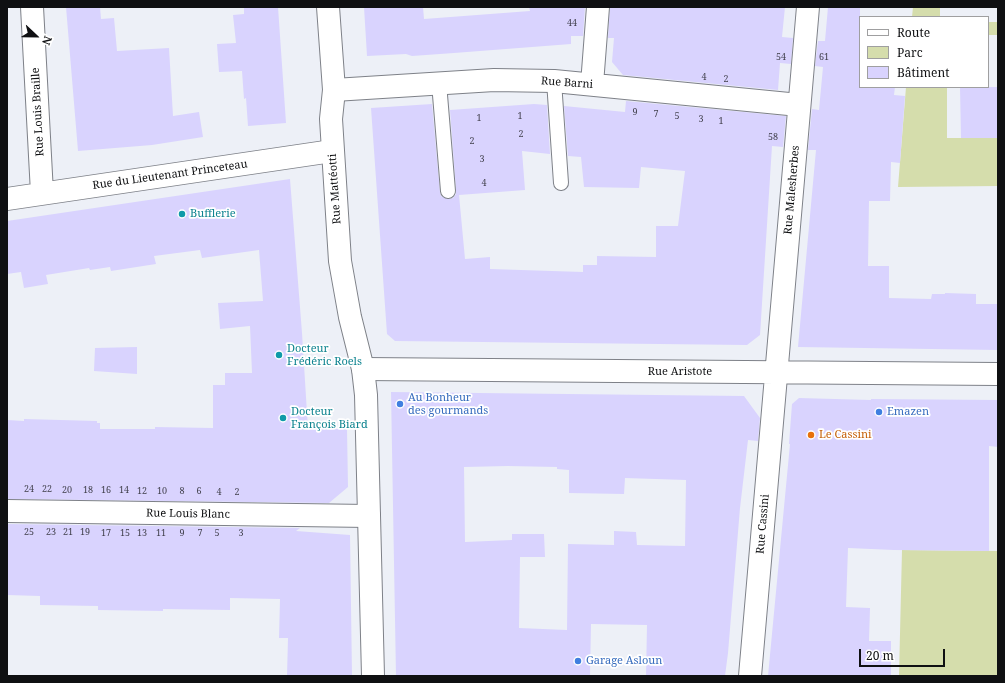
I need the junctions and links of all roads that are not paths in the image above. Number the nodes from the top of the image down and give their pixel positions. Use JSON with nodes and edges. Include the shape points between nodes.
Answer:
{"nodes":[{"id":1,"x":32,"y":7,"type":"edge"},
{"id":2,"x":328,"y":7,"type":"edge"},
{"id":3,"x":598,"y":7,"type":"edge"},
{"id":4,"x":808,"y":7,"type":"edge"},
{"id":5,"x":554,"y":81,"type":"junction"},
{"id":6,"x":439,"y":83,"type":"junction"},
{"id":7,"x":592,"y":84,"type":"junction"},
{"id":8,"x":334,"y":90,"type":"junction"},
{"id":9,"x":799,"y":105,"type":"junction"},
{"id":10,"x":332,"y":151,"type":"junction"},
{"id":11,"x":560,"y":184,"type":"dead end"},
{"id":12,"x":448,"y":191,"type":"dead end"},
{"id":13,"x":42,"y":193,"type":"junction"},
{"id":14,"x":7,"y":199,"type":"edge"},
{"id":15,"x":363,"y":369,"type":"junction"},
{"id":16,"x":776,"y":372,"type":"junction"},
{"id":17,"x":998,"y":374,"type":"edge"},
{"id":18,"x":7,"y":511,"type":"edge"},
{"id":19,"x":369,"y":516,"type":"junction"},
{"id":20,"x":373,"y":676,"type":"edge"},
{"id":21,"x":750,"y":676,"type":"edge"}],
"edges":[{"from":1,"to":13,"type":"street","name":"Rue Louis Braille"},
{"from":2,"to":8,"type":"street","name":"Rue Mattéotti"},
{"from":3,"to":7,"type":"street"},
{"from":4,"to":9,"type":"street","name":"Rue Malesherbes"},
{"from":5,"to":6,"type":"street","name":"Rue Barni","via":[[494,80]]},
{"from":5,"to":7,"type":"street","name":"Rue Barni"},
{"from":5,"to":11,"type":"lane"},
{"from":6,"to":8,"type":"street","name":"Rue Barni"},
{"from":6,"to":12,"type":"lane"},
{"from":7,"to":9,"type":"street","name":"Rue Barni"},
{"from":8,"to":10,"type":"street","name":"Rue Mattéotti","via":[[331,120]]},
{"from":9,"to":16,"type":"street","name":"Rue Malesherbes"},
{"from":10,"to":13,"type":"street","name":"Rue du Lieutenant Princeteau"},
{"from":10,"to":15,"type":"street","name":"Rue Mattéotti","via":[[340,261]]},
{"from":13,"to":14,"type":"street","name":"Rue du Lieutenant Princeteau"},
{"from":15,"to":16,"type":"street","name":"Rue Aristote"},
{"from":15,"to":19,"type":"street","name":"Rue Mattéotti"},
{"from":16,"to":17,"type":"street","name":"Rue Aristote"},
{"from":16,"to":21,"type":"street","name":"Rue Cassini"},
{"from":18,"to":19,"type":"street","name":"Rue Louis Blanc"},
{"from":19,"to":20,"type":"street","name":"Rue Mattéotti"}]}
